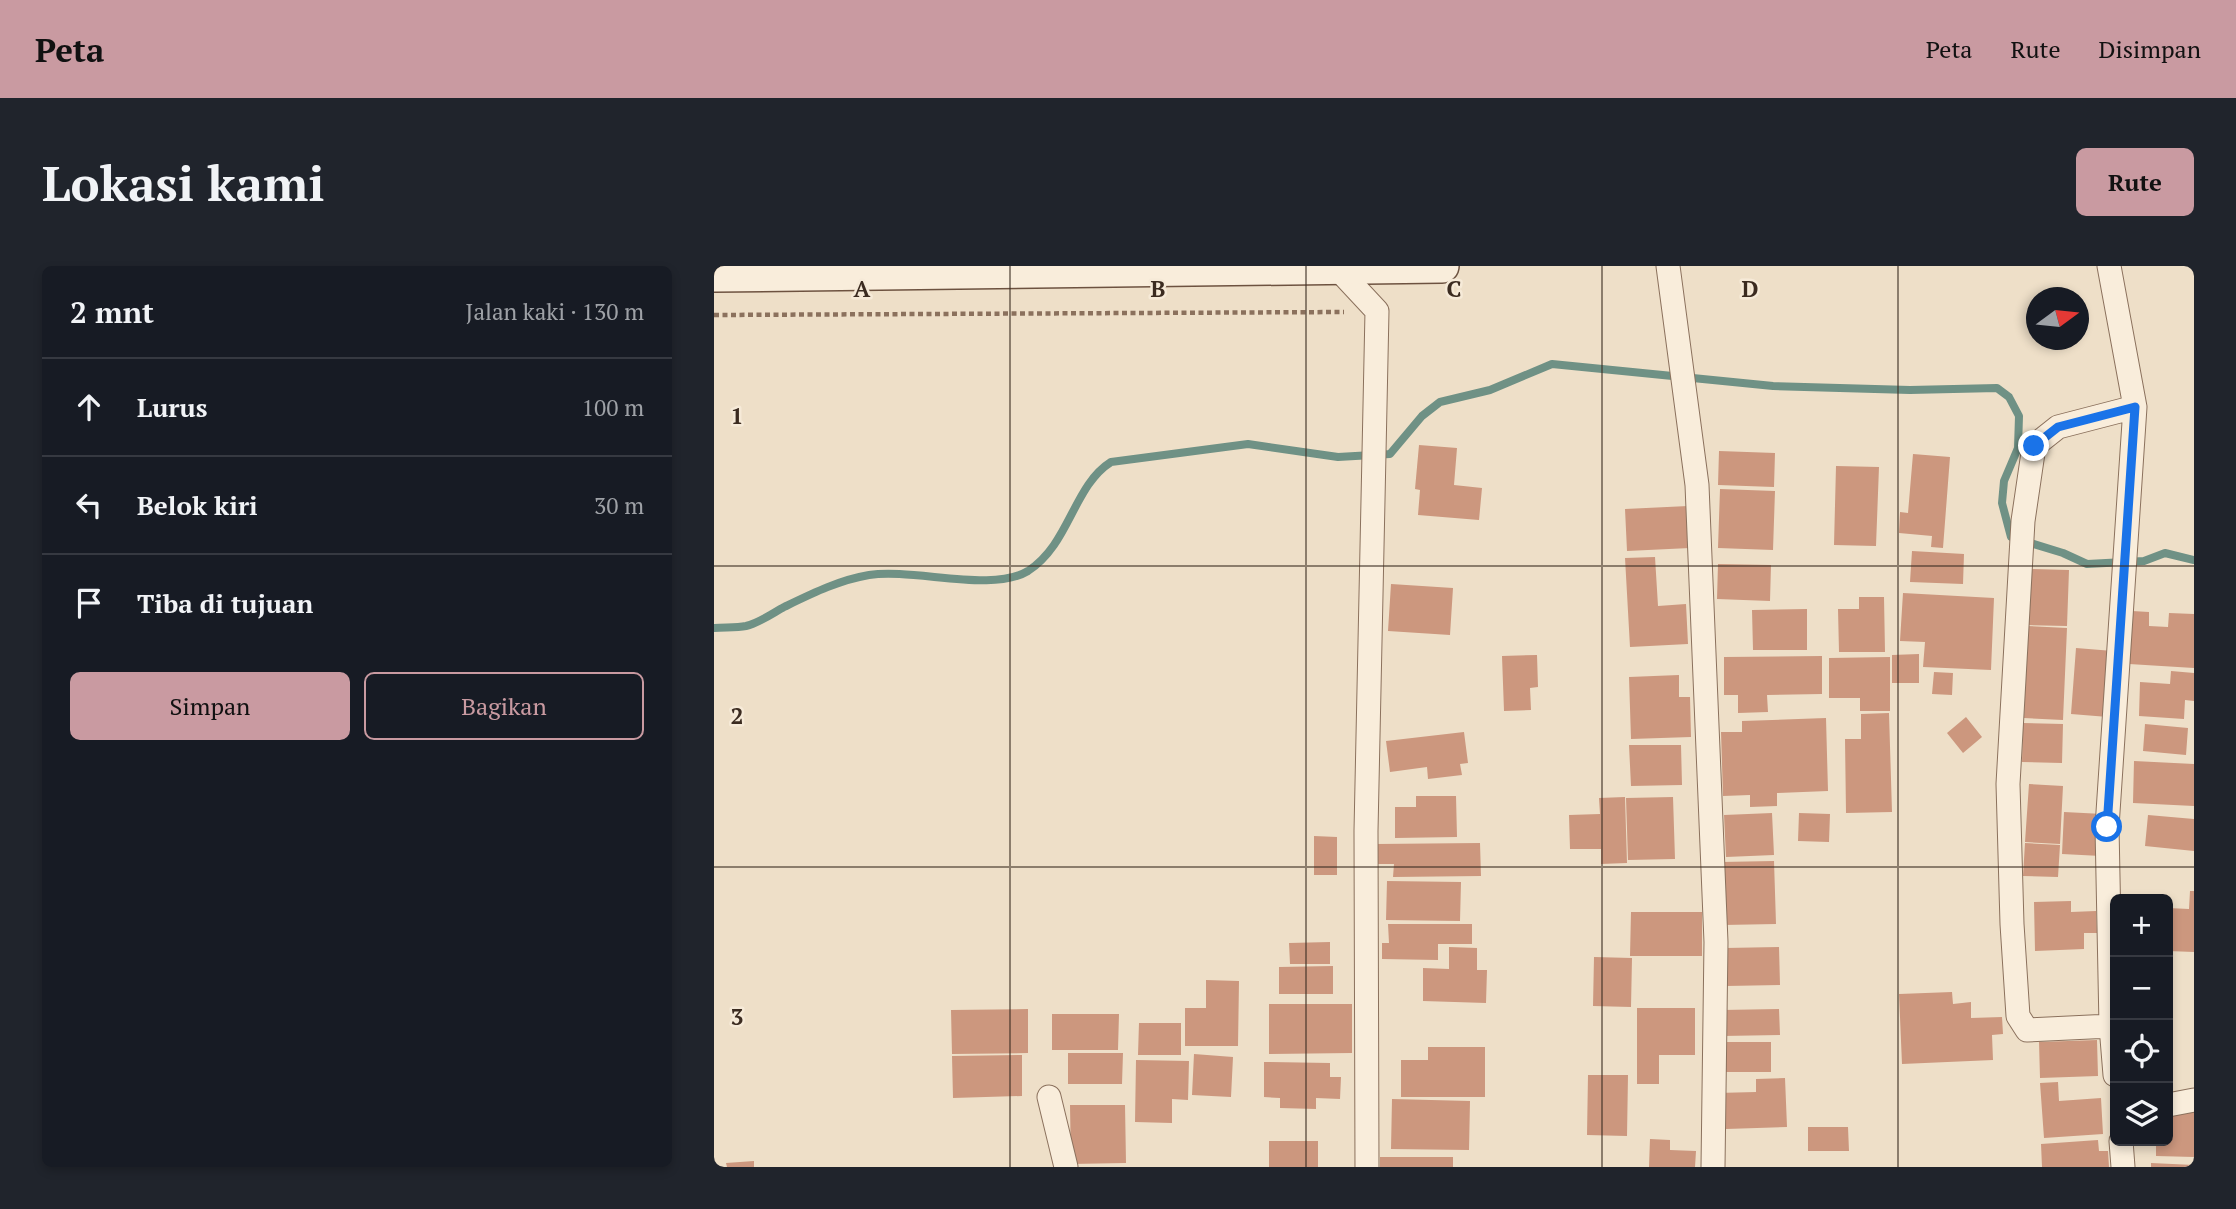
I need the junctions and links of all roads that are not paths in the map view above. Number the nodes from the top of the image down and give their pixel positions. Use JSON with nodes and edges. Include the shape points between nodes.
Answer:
{"nodes":[{"id":1,"x":1442,"y":266,"type":"edge"},
{"id":2,"x":1668,"y":266,"type":"edge"},
{"id":3,"x":2109,"y":266,"type":"edge"},
{"id":4,"x":1336,"y":267,"type":"edge"},
{"id":5,"x":714,"y":275,"type":"edge"},
{"id":6,"x":2135,"y":407,"type":"junction"},
{"id":7,"x":2111,"y":1020,"type":"edge"},
{"id":8,"x":2110,"y":1026,"type":"edge"},
{"id":9,"x":1049,"y":1097,"type":"dead end"},
{"id":10,"x":2194,"y":1100,"type":"edge"},
{"id":11,"x":2173,"y":1103,"type":"edge"},
{"id":12,"x":2121,"y":1146,"type":"edge"},
{"id":13,"x":1066,"y":1167,"type":"edge"},
{"id":14,"x":1367,"y":1167,"type":"edge"},
{"id":15,"x":1713,"y":1167,"type":"edge"},
{"id":16,"x":2123,"y":1167,"type":"edge"}],
"edges":[{"from":1,"to":4,"type":"main road"},
{"from":2,"to":15,"type":"street","via":[[1697,485],[1716,942]]},
{"from":3,"to":6,"type":"street"},
{"from":4,"to":5,"type":"main road"},
{"from":4,"to":14,"type":"street","via":[[1377,311],[1366,831]]},
{"from":6,"to":7,"type":"street","via":[[2107,827]]},
{"from":6,"to":8,"type":"street","via":[[2058,427],[2034,446],[2023,521],[2008,784],[2018,1016],[2027,1030]]},
{"from":9,"to":13,"type":"street"},
{"from":10,"to":11,"type":"street"},
{"from":12,"to":16,"type":"street"}]}
